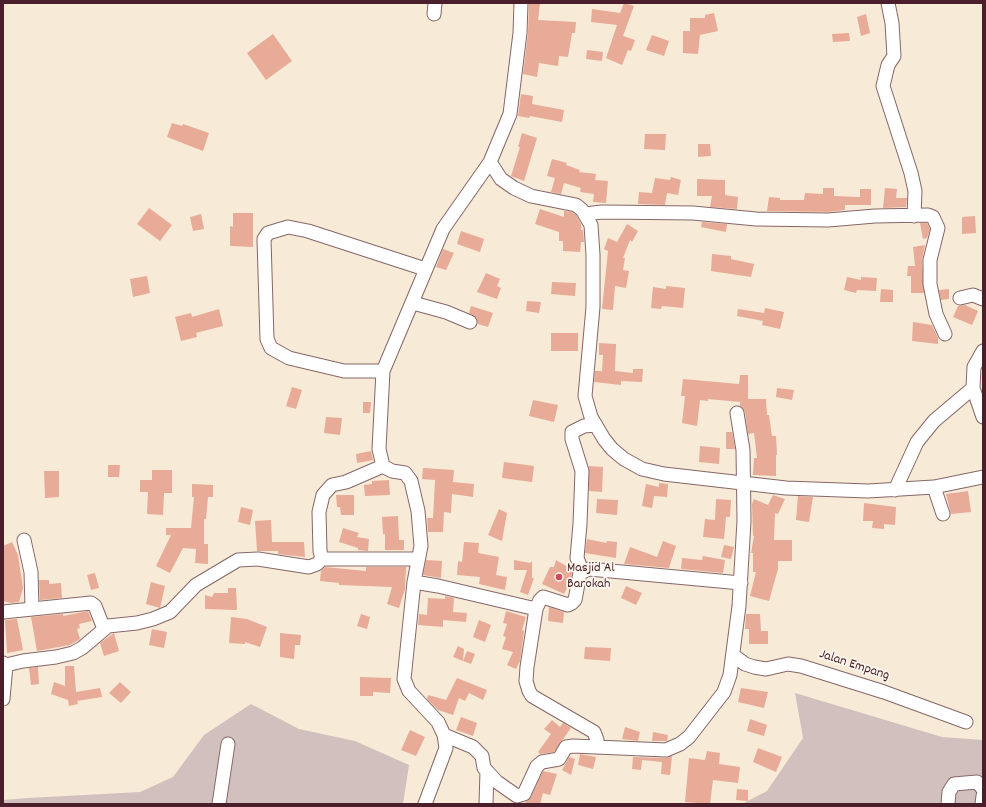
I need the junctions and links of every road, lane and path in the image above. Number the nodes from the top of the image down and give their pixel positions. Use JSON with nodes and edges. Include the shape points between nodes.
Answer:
{"nodes":[{"id":1,"x":521,"y":3,"type":"edge"},
{"id":2,"x":888,"y":3,"type":"edge"},
{"id":3,"x":490,"y":162,"type":"junction"},
{"id":4,"x":585,"y":214,"type":"junction"},
{"id":5,"x":914,"y":216,"type":"junction"},
{"id":6,"x":425,"y":269,"type":"junction"},
{"id":7,"x":960,"y":298,"type":"dead end"},
{"id":8,"x":983,"y":298,"type":"edge"},
{"id":9,"x":413,"y":302,"type":"junction"},
{"id":10,"x":470,"y":322,"type":"dead end"},
{"id":11,"x":945,"y":334,"type":"dead end"},
{"id":12,"x":983,"y":351,"type":"edge"},
{"id":13,"x":383,"y":371,"type":"junction"},
{"id":14,"x":972,"y":388,"type":"junction"},
{"id":15,"x":737,"y":413,"type":"dead end"},
{"id":16,"x":983,"y":417,"type":"edge"},
{"id":17,"x":595,"y":425,"type":"junction"},
{"id":18,"x":383,"y":466,"type":"junction"},
{"id":19,"x":983,"y":478,"type":"edge"},
{"id":20,"x":743,"y":484,"type":"junction"},
{"id":21,"x":934,"y":487,"type":"junction"},
{"id":22,"x":894,"y":490,"type":"junction"},
{"id":23,"x":943,"y":514,"type":"dead end"},
{"id":24,"x":24,"y":540,"type":"dead end"},
{"id":25,"x":322,"y":559,"type":"junction"},
{"id":26,"x":417,"y":559,"type":"junction"},
{"id":27,"x":582,"y":571,"type":"junction"},
{"id":28,"x":414,"y":582,"type":"junction"},
{"id":29,"x":741,"y":583,"type":"junction"},
{"id":30,"x":32,"y":608,"type":"junction"},
{"id":31,"x":536,"y":609,"type":"junction"},
{"id":32,"x":3,"y":612,"type":"edge"},
{"id":33,"x":104,"y":629,"type":"junction"},
{"id":34,"x":733,"y":655,"type":"junction"},
{"id":35,"x":5,"y":664,"type":"edge"},
{"id":36,"x":3,"y":699,"type":"edge"},
{"id":37,"x":966,"y":722,"type":"dead end"},
{"id":38,"x":444,"y":735,"type":"junction"},
{"id":39,"x":228,"y":744,"type":"dead end"},
{"id":40,"x":596,"y":747,"type":"junction"},
{"id":41,"x":487,"y":771,"type":"junction"},
{"id":42,"x":983,"y":789,"type":"edge"},
{"id":43,"x":983,"y":796,"type":"edge"},
{"id":44,"x":520,"y":800,"type":"edge"},
{"id":45,"x":219,"y":804,"type":"edge"},
{"id":46,"x":425,"y":804,"type":"edge"},
{"id":47,"x":486,"y":804,"type":"edge"},
{"id":48,"x":948,"y":804,"type":"edge"},
{"id":49,"x":982,"y":804,"type":"edge"}],
"edges":[{"from":1,"to":3,"type":"street","via":[[510,114]]},
{"from":2,"to":5,"type":"street","via":[[894,56],[888,64],[883,86],[911,173],[915,192]]},
{"from":3,"to":4,"type":"street","via":[[501,179],[514,188],[531,196],[576,205]]},
{"from":3,"to":6,"type":"street","via":[[443,229]]},
{"from":4,"to":5,"type":"street","via":[[693,213],[756,219],[828,220]]},
{"from":4,"to":17,"type":"street","via":[[591,225],[593,255],[592,322],[585,396]]},
{"from":5,"to":11,"type":"street","via":[[928,215],[936,222],[937,237],[930,260],[930,284],[936,314]]},
{"from":6,"to":9,"type":"street"},
{"from":6,"to":13,"type":"street","via":[[308,231],[288,227],[268,233],[264,239],[266,339],[271,348],[289,358],[338,369]]},
{"from":7,"to":8,"type":"street","via":[[973,294]]},
{"from":9,"to":10,"type":"street"},
{"from":9,"to":13,"type":"street"},
{"from":12,"to":14,"type":"street","via":[[974,367]]},
{"from":13,"to":18,"type":"street","via":[[379,449]]},
{"from":14,"to":16,"type":"street"},
{"from":14,"to":22,"type":"street","via":[[934,421],[917,442]]},
{"from":15,"to":20,"type":"street"},
{"from":17,"to":20,"type":"street","via":[[612,449],[624,459],[642,468],[664,474]]},
{"from":17,"to":27,"type":"street","via":[[584,426],[572,432],[582,471],[577,558]]},
{"from":18,"to":25,"type":"street","via":[[346,482],[332,485],[323,495],[319,512]]},
{"from":18,"to":26,"type":"street","via":[[405,474],[411,481],[418,511],[421,546]]},
{"from":19,"to":21,"type":"street"},
{"from":20,"to":22,"type":"street","via":[[868,491]]},
{"from":20,"to":29,"type":"street"},
{"from":21,"to":22,"type":"street"},
{"from":21,"to":23,"type":"street"},
{"from":24,"to":30,"type":"street","via":[[30,564]]},
{"from":25,"to":26,"type":"street"},
{"from":25,"to":33,"type":"street","via":[[309,567],[258,559],[238,560],[196,585],[170,612],[147,622],[108,626]]},
{"from":26,"to":28,"type":"street"},
{"from":27,"to":29,"type":"street","via":[[589,569]]},
{"from":27,"to":31,"type":"street","via":[[572,603],[568,605],[543,597]]},
{"from":28,"to":31,"type":"street"},
{"from":28,"to":38,"type":"street","via":[[404,679],[409,691],[438,722]]},
{"from":29,"to":34,"type":"street"},
{"from":30,"to":32,"type":"street"},
{"from":30,"to":33,"type":"street","via":[[91,603],[95,606]]},
{"from":31,"to":40,"type":"street","via":[[527,667],[528,691],[532,696],[594,732]]},
{"from":33,"to":35,"type":"street","via":[[82,648],[73,652]]},
{"from":34,"to":37,"type":"street","name":"Jalan Empang","via":[[744,664],[766,669],[788,664],[801,666],[884,692]]},
{"from":34,"to":40,"type":"street","via":[[724,692],[689,737],[680,744],[666,750]]},
{"from":35,"to":36,"type":"street"},
{"from":38,"to":41,"type":"street","via":[[474,748],[482,756]]},
{"from":38,"to":46,"type":"street","via":[[446,748]]},
{"from":39,"to":45,"type":"street"},
{"from":40,"to":44,"type":"street","via":[[566,747],[559,759],[542,762],[537,766]]},
{"from":41,"to":44,"type":"street"},
{"from":41,"to":47,"type":"street"},
{"from":42,"to":48,"type":"street","via":[[977,782],[954,784],[949,792]]},
{"from":43,"to":49,"type":"street"}]}
